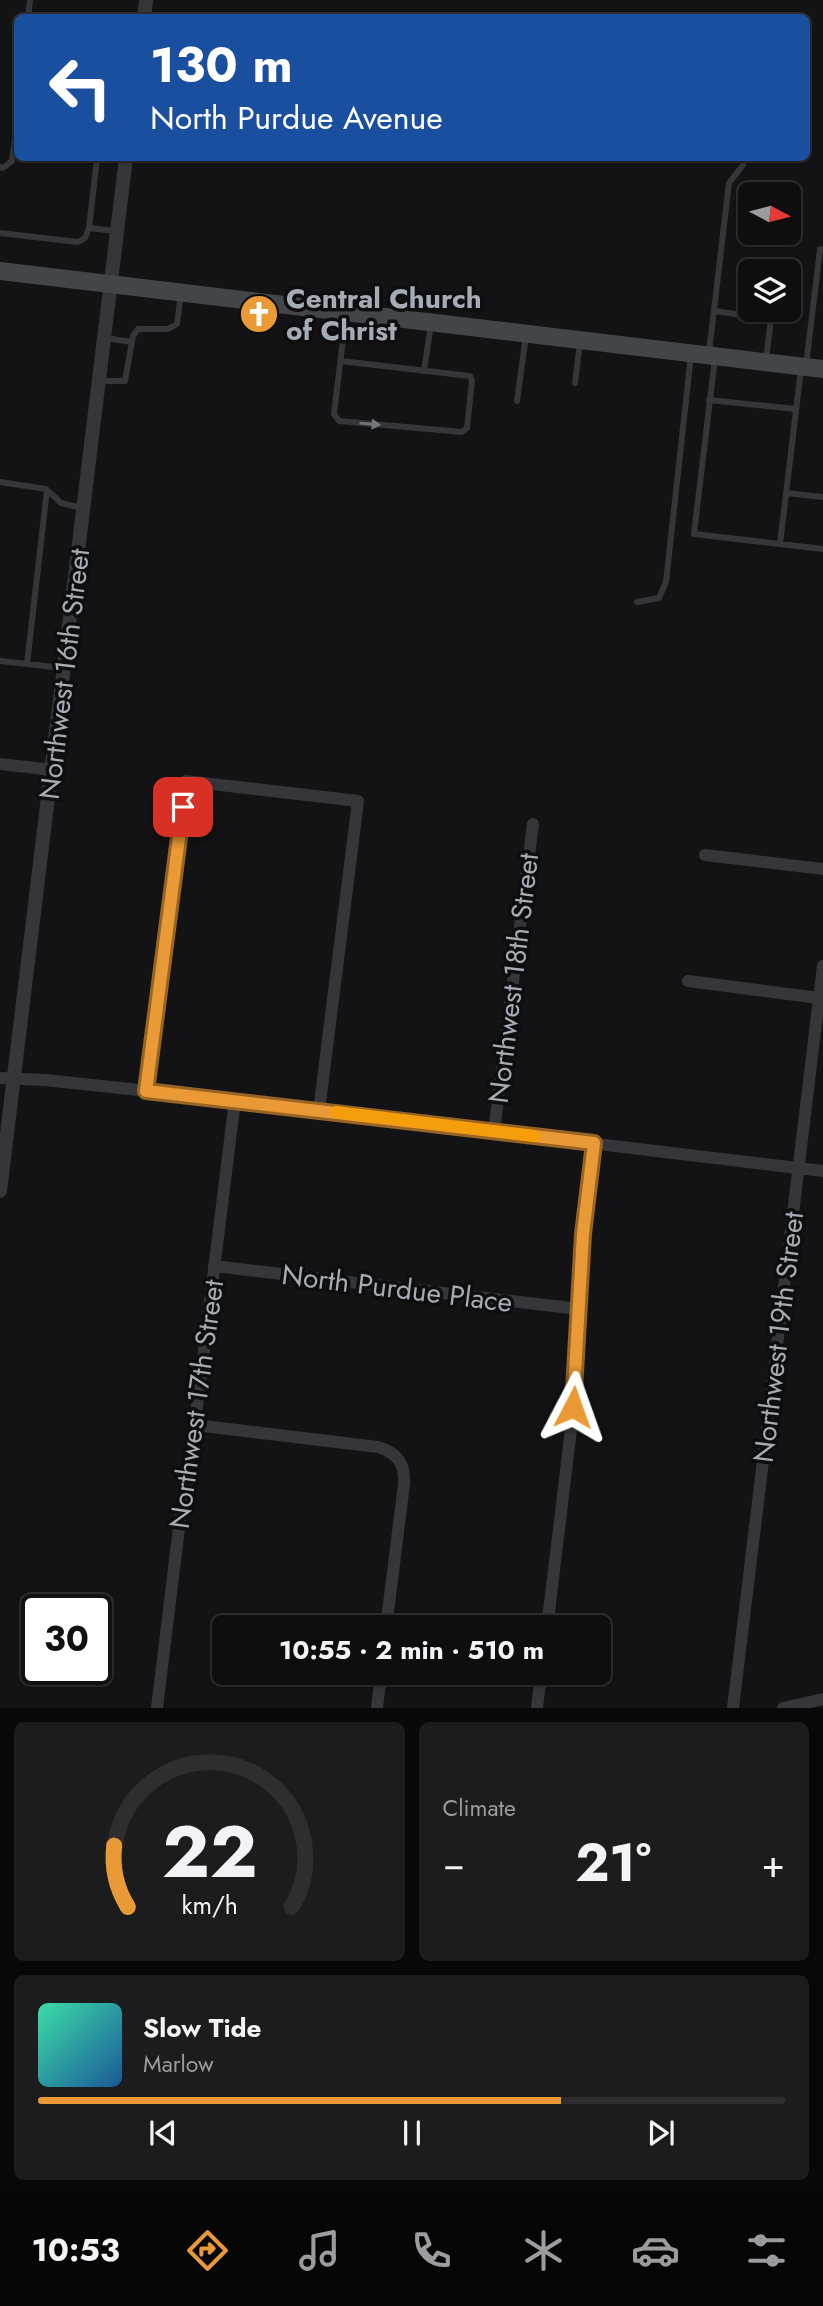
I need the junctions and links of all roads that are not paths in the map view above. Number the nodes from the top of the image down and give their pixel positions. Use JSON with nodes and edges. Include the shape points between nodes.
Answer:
{"nodes":[{"id":1,"x":14,"y":146,"type":"edge"},
{"id":2,"x":97,"y":161,"type":"edge"},
{"id":3,"x":127,"y":161,"type":"edge"},
{"id":4,"x":745,"y":161,"type":"edge"},
{"id":5,"x":0,"y":167,"type":"edge"},
{"id":6,"x":89,"y":228,"type":"junction"},
{"id":7,"x":117,"y":231,"type":"junction"},
{"id":8,"x":0,"y":234,"type":"edge"},
{"id":9,"x":823,"y":250,"type":"edge"},
{"id":10,"x":0,"y":271,"type":"edge"},
{"id":11,"x":111,"y":284,"type":"junction"},
{"id":12,"x":181,"y":292,"type":"junction"},
{"id":13,"x":346,"y":312,"type":"junction"},
{"id":14,"x":714,"y":312,"type":"junction"},
{"id":15,"x":431,"y":322,"type":"junction"},
{"id":16,"x":526,"y":333,"type":"junction"},
{"id":17,"x":105,"y":338,"type":"junction"},
{"id":18,"x":580,"y":340,"type":"junction"},
{"id":19,"x":132,"y":342,"type":"junction"},
{"id":20,"x":705,"y":355,"type":"junction"},
{"id":21,"x":341,"y":361,"type":"junction"},
{"id":22,"x":766,"y":362,"type":"junction"},
{"id":23,"x":810,"y":367,"type":"edge"},
{"id":24,"x":424,"y":371,"type":"junction"},
{"id":25,"x":99,"y":381,"type":"junction"},
{"id":26,"x":575,"y":383,"type":"dead end"},
{"id":27,"x":709,"y":400,"type":"junction"},
{"id":28,"x":517,"y":401,"type":"dead end"},
{"id":29,"x":796,"y":409,"type":"junction"},
{"id":30,"x":0,"y":482,"type":"edge"},
{"id":31,"x":47,"y":490,"type":"junction"},
{"id":32,"x":786,"y":493,"type":"junction"},
{"id":33,"x":823,"y":497,"type":"edge"},
{"id":34,"x":84,"y":508,"type":"junction"},
{"id":35,"x":780,"y":544,"type":"junction"},
{"id":36,"x":823,"y":549,"type":"edge"},
{"id":37,"x":637,"y":602,"type":"dead end"},
{"id":38,"x":0,"y":661,"type":"edge"},
{"id":39,"x":27,"y":664,"type":"junction"},
{"id":40,"x":65,"y":668,"type":"junction"},
{"id":41,"x":0,"y":764,"type":"edge"},
{"id":42,"x":53,"y":770,"type":"junction"},
{"id":43,"x":533,"y":824,"type":"dead end"},
{"id":44,"x":705,"y":855,"type":"dead end"},
{"id":45,"x":823,"y":869,"type":"edge"},
{"id":46,"x":823,"y":966,"type":"edge"},
{"id":47,"x":688,"y":981,"type":"dead end"},
{"id":48,"x":819,"y":998,"type":"junction"},
{"id":49,"x":7,"y":1078,"type":"edge"},
{"id":50,"x":146,"y":1091,"type":"junction"},
{"id":51,"x":235,"y":1100,"type":"junction"},
{"id":52,"x":319,"y":1111,"type":"junction"},
{"id":53,"x":494,"y":1131,"type":"junction"},
{"id":54,"x":594,"y":1143,"type":"junction"},
{"id":55,"x":798,"y":1168,"type":"junction"},
{"id":56,"x":823,"y":1171,"type":"edge"},
{"id":57,"x":0,"y":1191,"type":"edge"},
{"id":58,"x":215,"y":1266,"type":"junction"},
{"id":59,"x":579,"y":1309,"type":"junction"},
{"id":60,"x":195,"y":1425,"type":"junction"},
{"id":61,"x":388,"y":1615,"type":"edge"},
{"id":62,"x":549,"y":1615,"type":"edge"},
{"id":63,"x":380,"y":1685,"type":"edge"},
{"id":64,"x":540,"y":1685,"type":"edge"},
{"id":65,"x":823,"y":1699,"type":"edge"},
{"id":66,"x":157,"y":1707,"type":"edge"},
{"id":67,"x":377,"y":1707,"type":"edge"},
{"id":68,"x":537,"y":1707,"type":"edge"},
{"id":69,"x":733,"y":1707,"type":"edge"},
{"id":70,"x":783,"y":1707,"type":"edge"}],
"edges":[{"from":1,"to":5,"type":"lane","via":[[12,161]]},
{"from":2,"to":6,"type":"lane"},
{"from":3,"to":7,"type":"street","name":"Northwest 16th Street"},
{"from":4,"to":14,"type":"lane","via":[[729,183]]},
{"from":6,"to":7,"type":"lane"},
{"from":6,"to":8,"type":"lane","via":[[78,242]]},
{"from":7,"to":11,"type":"street","name":"Northwest 16th Street"},
{"from":9,"to":23,"type":"lane"},
{"from":10,"to":11,"type":"main road"},
{"from":11,"to":12,"type":"main road"},
{"from":11,"to":17,"type":"street","name":"Northwest 16th Street"},
{"from":12,"to":13,"type":"main road"},
{"from":12,"to":19,"type":"lane","via":[[177,324],[168,329],[138,329]]},
{"from":13,"to":15,"type":"main road"},
{"from":13,"to":21,"type":"lane"},
{"from":14,"to":20,"type":"lane"},
{"from":14,"to":22,"type":"lane","via":[[771,319]]},
{"from":15,"to":16,"type":"main road"},
{"from":15,"to":24,"type":"lane"},
{"from":16,"to":18,"type":"main road"},
{"from":16,"to":28,"type":"lane"},
{"from":17,"to":19,"type":"lane"},
{"from":17,"to":25,"type":"street","name":"Northwest 16th Street"},
{"from":18,"to":20,"type":"main road"},
{"from":18,"to":26,"type":"lane"},
{"from":19,"to":25,"type":"lane","via":[[125,381]]},
{"from":20,"to":22,"type":"main road"},
{"from":20,"to":27,"type":"lane"},
{"from":20,"to":37,"type":"lane","via":[[666,582],[659,598]]},
{"from":21,"to":24,"type":"lane"},
{"from":21,"to":24,"type":"lane","one_way":true,"via":[[334,414],[339,421],[462,432],[467,428],[470,376]]},
{"from":22,"to":23,"type":"main road"},
{"from":23,"to":29,"type":"lane"},
{"from":25,"to":34,"type":"street","name":"Northwest 16th Street"},
{"from":27,"to":29,"type":"lane"},
{"from":27,"to":35,"type":"lane","via":[[694,534]]},
{"from":29,"to":32,"type":"lane"},
{"from":30,"to":31,"type":"lane"},
{"from":31,"to":34,"type":"lane","via":[[61,503]]},
{"from":31,"to":39,"type":"lane"},
{"from":32,"to":33,"type":"lane"},
{"from":32,"to":35,"type":"lane"},
{"from":34,"to":40,"type":"street","name":"Northwest 16th Street"},
{"from":35,"to":36,"type":"lane"},
{"from":38,"to":39,"type":"lane"},
{"from":39,"to":40,"type":"lane"},
{"from":40,"to":42,"type":"street","name":"Northwest 16th Street"},
{"from":41,"to":42,"type":"street"},
{"from":42,"to":49,"type":"street","name":"Northwest 16th Street"},
{"from":43,"to":53,"type":"street","name":"Northwest 18th Street"},
{"from":44,"to":45,"type":"street"},
{"from":46,"to":48,"type":"street","name":"Northwest 19th Street"},
{"from":47,"to":48,"type":"street"},
{"from":48,"to":55,"type":"street","name":"Northwest 19th Street"},
{"from":49,"to":50,"type":"street"},
{"from":49,"to":57,"type":"street","name":"Northwest 16th Street"},
{"from":50,"to":51,"type":"street"},
{"from":50,"to":52,"type":"street","via":[[186,781],[358,801]]},
{"from":51,"to":52,"type":"street"},
{"from":51,"to":58,"type":"street","name":"Northwest 17th Street"},
{"from":52,"to":53,"type":"street"},
{"from":53,"to":54,"type":"street"},
{"from":54,"to":55,"type":"street"},
{"from":54,"to":59,"type":"street"},
{"from":55,"to":56,"type":"street"},
{"from":55,"to":69,"type":"street","name":"Northwest 19th Street"},
{"from":58,"to":59,"type":"street","name":"North Purdue Place"},
{"from":58,"to":60,"type":"street","name":"Northwest 17th Street"},
{"from":59,"to":62,"type":"street","via":[[571,1430]]},
{"from":60,"to":61,"type":"street","via":[[378,1447],[399,1458],[404,1485]]},
{"from":60,"to":66,"type":"street","name":"Northwest 17th Street"},
{"from":63,"to":67,"type":"street"},
{"from":64,"to":68,"type":"street"},
{"from":65,"to":70,"type":"street"}]}
